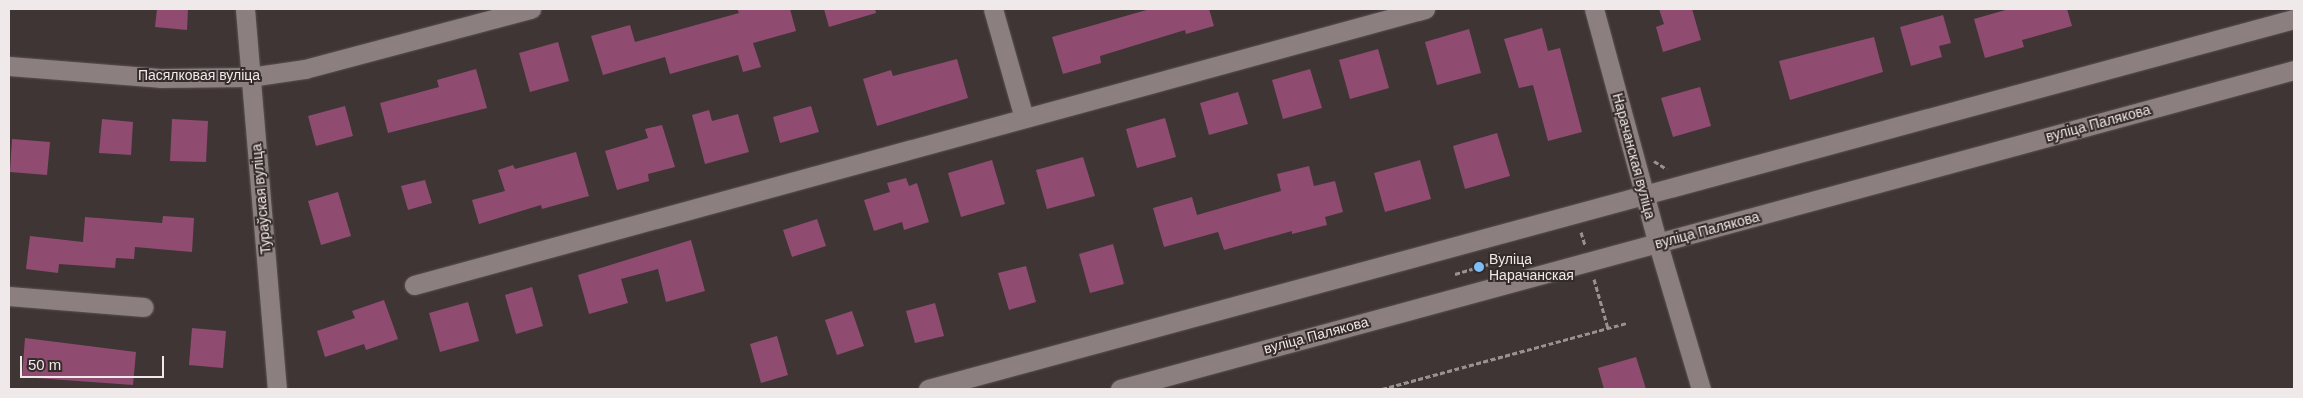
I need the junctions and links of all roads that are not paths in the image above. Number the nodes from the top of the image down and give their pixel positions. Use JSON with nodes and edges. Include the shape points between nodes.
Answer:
{"nodes":[{"id":1,"x":245,"y":9,"type":"edge"},
{"id":2,"x":531,"y":9,"type":"edge"},
{"id":3,"x":993,"y":9,"type":"edge"},
{"id":4,"x":1425,"y":9,"type":"edge"},
{"id":5,"x":1594,"y":9,"type":"edge"},
{"id":6,"x":2294,"y":19,"type":"edge"},
{"id":7,"x":9,"y":66,"type":"edge"},
{"id":8,"x":2294,"y":70,"type":"edge"},
{"id":9,"x":250,"y":77,"type":"junction"},
{"id":10,"x":1024,"y":118,"type":"junction"},
{"id":11,"x":1644,"y":196,"type":"junction"},
{"id":12,"x":1658,"y":244,"type":"junction"},
{"id":13,"x":414,"y":285,"type":"dead end"},
{"id":14,"x":9,"y":296,"type":"edge"},
{"id":15,"x":144,"y":307,"type":"dead end"},
{"id":16,"x":277,"y":389,"type":"edge"},
{"id":17,"x":928,"y":389,"type":"edge"},
{"id":18,"x":1120,"y":389,"type":"edge"},
{"id":19,"x":1701,"y":389,"type":"edge"}],
"edges":[{"from":1,"to":9,"type":"street","name":"Тураўская вуліца"},
{"from":2,"to":9,"type":"street","name":"Пасялковая вуліца","via":[[305,69]]},
{"from":3,"to":10,"type":"street"},
{"from":4,"to":10,"type":"street"},
{"from":5,"to":11,"type":"street","name":"Нарачанская вуліца"},
{"from":6,"to":11,"type":"street"},
{"from":7,"to":9,"type":"street","name":"Пасялковая вуліца","via":[[160,78]]},
{"from":8,"to":12,"type":"street","name":"вуліца Палякова"},
{"from":9,"to":16,"type":"street","name":"Тураўская вуліца"},
{"from":10,"to":13,"type":"street"},
{"from":11,"to":12,"type":"street","name":"Нарачанская вуліца"},
{"from":11,"to":17,"type":"street"},
{"from":12,"to":18,"type":"street","name":"вуліца Палякова"},
{"from":12,"to":19,"type":"street","name":"Нарачанская вуліца"},
{"from":14,"to":15,"type":"street"}]}
